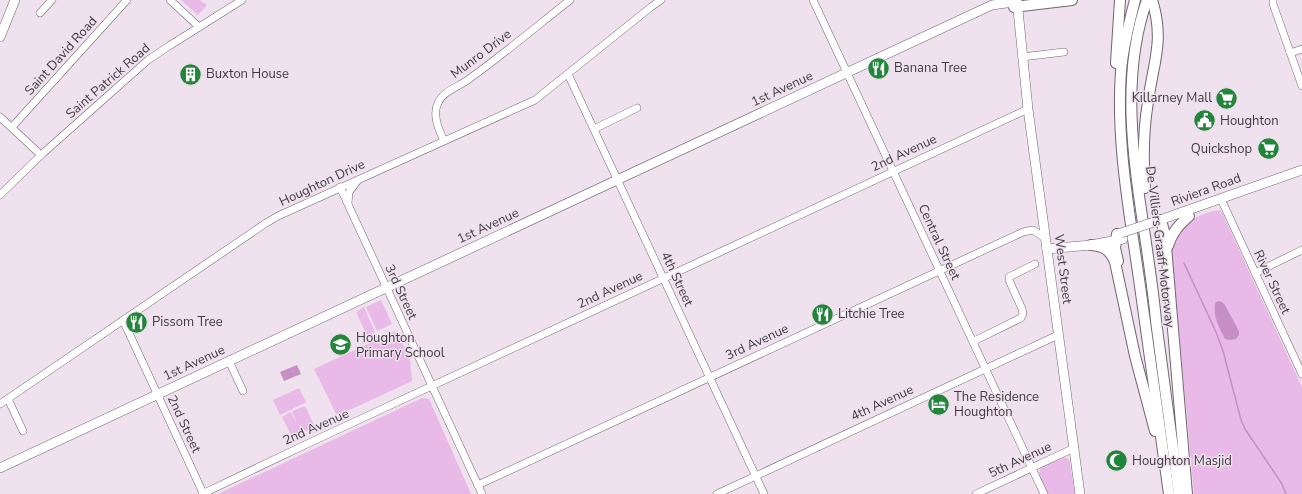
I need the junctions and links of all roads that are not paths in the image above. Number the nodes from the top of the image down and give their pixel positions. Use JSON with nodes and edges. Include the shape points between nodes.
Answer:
{"nodes":[{"id":1,"x":9,"y":0,"type":"edge"},
{"id":2,"x":15,"y":0,"type":"edge"},
{"id":3,"x":52,"y":0,"type":"edge"},
{"id":4,"x":127,"y":0,"type":"edge"},
{"id":5,"x":170,"y":0,"type":"edge"},
{"id":6,"x":242,"y":0,"type":"edge"},
{"id":7,"x":570,"y":0,"type":"edge"},
{"id":8,"x":661,"y":0,"type":"edge"},
{"id":9,"x":813,"y":0,"type":"edge"},
{"id":10,"x":1029,"y":0,"type":"edge"},
{"id":11,"x":1072,"y":0,"type":"edge"},
{"id":12,"x":1120,"y":0,"type":"edge"},
{"id":13,"x":1135,"y":0,"type":"edge"},
{"id":14,"x":1273,"y":0,"type":"edge"},
{"id":15,"x":1148,"y":1,"type":"edge"},
{"id":16,"x":1015,"y":3,"type":"edge"},
{"id":17,"x":40,"y":13,"type":"dead end"},
{"id":18,"x":0,"y":22,"type":"edge"},
{"id":19,"x":199,"y":27,"type":"junction"},
{"id":20,"x":0,"y":37,"type":"edge"},
{"id":21,"x":1302,"y":49,"type":"edge"},
{"id":22,"x":1064,"y":52,"type":"dead end"},
{"id":23,"x":1290,"y":53,"type":"junction"},
{"id":24,"x":1022,"y":57,"type":"junction"},
{"id":25,"x":847,"y":72,"type":"junction"},
{"id":26,"x":568,"y":74,"type":"junction"},
{"id":27,"x":1302,"y":86,"type":"edge"},
{"id":28,"x":1120,"y":91,"type":"junction"},
{"id":29,"x":637,"y":108,"type":"dead end"},
{"id":30,"x":1028,"y":109,"type":"junction"},
{"id":31,"x":0,"y":117,"type":"edge"},
{"id":32,"x":12,"y":127,"type":"junction"},
{"id":33,"x":594,"y":129,"type":"junction"},
{"id":34,"x":444,"y":141,"type":"junction"},
{"id":35,"x":41,"y":155,"type":"junction"},
{"id":36,"x":1302,"y":170,"type":"edge"},
{"id":37,"x":893,"y":171,"type":"junction"},
{"id":38,"x":1302,"y":175,"type":"edge"},
{"id":39,"x":358,"y":179,"type":"junction"},
{"id":40,"x":617,"y":180,"type":"junction"},
{"id":41,"x":340,"y":187,"type":"junction"},
{"id":42,"x":0,"y":195,"type":"edge"},
{"id":43,"x":1222,"y":201,"type":"junction"},
{"id":44,"x":348,"y":207,"type":"junction"},
{"id":45,"x":1142,"y":214,"type":"junction"},
{"id":46,"x":1190,"y":216,"type":"junction"},
{"id":47,"x":1160,"y":223,"type":"junction"},
{"id":48,"x":1119,"y":237,"type":"junction"},
{"id":49,"x":1047,"y":244,"type":"junction"},
{"id":50,"x":1091,"y":245,"type":"junction"},
{"id":51,"x":1302,"y":250,"type":"edge"},
{"id":52,"x":1167,"y":255,"type":"junction"},
{"id":53,"x":1035,"y":264,"type":"dead end"},
{"id":54,"x":939,"y":270,"type":"junction"},
{"id":55,"x":1255,"y":273,"type":"junction"},
{"id":56,"x":664,"y":279,"type":"junction"},
{"id":57,"x":386,"y":288,"type":"junction"},
{"id":58,"x":123,"y":320,"type":"junction"},
{"id":59,"x":1058,"y":335,"type":"junction"},
{"id":60,"x":974,"y":341,"type":"junction"},
{"id":61,"x":1136,"y":359,"type":"junction"},
{"id":62,"x":228,"y":361,"type":"junction"},
{"id":63,"x":985,"y":369,"type":"junction"},
{"id":64,"x":1302,"y":374,"type":"edge"},
{"id":65,"x":709,"y":377,"type":"junction"},
{"id":66,"x":432,"y":387,"type":"junction"},
{"id":67,"x":242,"y":391,"type":"dead end"},
{"id":68,"x":157,"y":394,"type":"junction"},
{"id":69,"x":8,"y":399,"type":"junction"},
{"id":70,"x":0,"y":404,"type":"edge"},
{"id":71,"x":23,"y":431,"type":"dead end"},
{"id":72,"x":1163,"y":447,"type":"junction"},
{"id":73,"x":1074,"y":448,"type":"junction"},
{"id":74,"x":0,"y":468,"type":"edge"},
{"id":75,"x":1032,"y":468,"type":"junction"},
{"id":76,"x":756,"y":476,"type":"junction"},
{"id":77,"x":478,"y":485,"type":"junction"},
{"id":78,"x":203,"y":494,"type":"edge"},
{"id":79,"x":482,"y":494,"type":"edge"},
{"id":80,"x":717,"y":494,"type":"edge"},
{"id":81,"x":764,"y":494,"type":"edge"},
{"id":82,"x":976,"y":494,"type":"edge"},
{"id":83,"x":1044,"y":494,"type":"edge"},
{"id":84,"x":1080,"y":494,"type":"edge"},
{"id":85,"x":1169,"y":494,"type":"edge"},
{"id":86,"x":1179,"y":494,"type":"edge"},
{"id":87,"x":1187,"y":494,"type":"edge"}],
"edges":[{"from":1,"to":18,"type":"main road"},
{"from":2,"to":20,"type":"main road"},
{"from":3,"to":17,"type":"street"},
{"from":4,"to":32,"type":"street","name":"Saint David Road"},
{"from":5,"to":19,"type":"street"},
{"from":6,"to":19,"type":"street","name":"Saint Patrick Road"},
{"from":7,"to":34,"type":"street","name":"Munro Drive","via":[[439,100],[436,116]]},
{"from":8,"to":26,"type":"street","name":"Houghton Drive"},
{"from":9,"to":25,"type":"street","name":"Central Street"},
{"from":10,"to":16,"type":"highway"},
{"from":11,"to":16,"type":"highway"},
{"from":12,"to":28,"type":"highway","via":[[1116,69]]},
{"from":13,"to":28,"type":"highway","via":[[1127,29]]},
{"from":14,"to":23,"type":"street"},
{"from":15,"to":45,"type":"highway","name":"De Villiers Graaff Motorway","via":[[1135,55],[1131,98],[1132,130]]},
{"from":15,"to":45,"type":"highway","via":[[1158,26],[1158,41],[1144,130],[1146,202]]},
{"from":16,"to":24,"type":"main road","name":"West Street","via":[[1022,41]]},
{"from":16,"to":25,"type":"main road","name":"1st Avenue","via":[[993,10],[988,8]]},
{"from":19,"to":35,"type":"street","name":"Saint Patrick Road","via":[[148,60]]},
{"from":21,"to":23,"type":"street"},
{"from":22,"to":24,"type":"street"},
{"from":23,"to":27,"type":"street"},
{"from":24,"to":30,"type":"main road","name":"West Street"},
{"from":25,"to":37,"type":"street","name":"Central Street"},
{"from":25,"to":40,"type":"main road","name":"1st Avenue"},
{"from":26,"to":33,"type":"street","name":"4th Street"},
{"from":26,"to":34,"type":"street","name":"Houghton Drive","via":[[535,100]]},
{"from":28,"to":72,"type":"highway","via":[[1127,186]]},
{"from":29,"to":33,"type":"street"},
{"from":30,"to":37,"type":"street","name":"2nd Avenue"},
{"from":30,"to":49,"type":"main road","name":"West Street"},
{"from":31,"to":32,"type":"street"},
{"from":32,"to":35,"type":"street"},
{"from":33,"to":40,"type":"street","name":"4th Street"},
{"from":34,"to":39,"type":"street","name":"Houghton Drive"},
{"from":35,"to":42,"type":"street","name":"Saint Patrick Road"},
{"from":36,"to":43,"type":"main road","name":"Riviera Road"},
{"from":37,"to":54,"type":"street","name":"Central Street"},
{"from":37,"to":56,"type":"street","name":"2nd Avenue"},
{"from":38,"to":43,"type":"main road","name":"Riviera Road"},
{"from":39,"to":41,"type":"street","name":"Houghton Drive"},
{"from":39,"to":44,"type":"street","via":[[349,192]]},
{"from":40,"to":56,"type":"street","name":"4th Street"},
{"from":40,"to":57,"type":"main road","name":"1st Avenue"},
{"from":41,"to":44,"type":"street","name":"3rd Street"},
{"from":41,"to":58,"type":"street","name":"Houghton Drive","via":[[266,223]]},
{"from":43,"to":46,"type":"main road","name":"Riviera Road"},
{"from":43,"to":47,"type":"main road","name":"Riviera Road"},
{"from":43,"to":55,"type":"street","name":"River Street"},
{"from":44,"to":57,"type":"street","name":"3rd Street"},
{"from":45,"to":86,"type":"highway","name":"De Villiers Graaff Motorway"},
{"from":46,"to":47,"type":"main road","name":"Riviera Road"},
{"from":46,"to":52,"type":"highway","via":[[1173,232]]},
{"from":47,"to":48,"type":"main road","name":"Riviera Road"},
{"from":47,"to":52,"type":"highway"},
{"from":48,"to":49,"type":"main road","name":"Riviera Road"},
{"from":48,"to":50,"type":"main road","name":"Riviera Road"},
{"from":48,"to":61,"type":"highway","via":[[1116,253]]},
{"from":49,"to":50,"type":"main road","name":"Riviera Road"},
{"from":49,"to":54,"type":"street","name":"3rd Avenue","via":[[1035,231],[1026,231]]},
{"from":49,"to":59,"type":"main road","name":"West Street"},
{"from":50,"to":61,"type":"highway","via":[[1107,249],[1115,262]]},
{"from":51,"to":55,"type":"street"},
{"from":52,"to":87,"type":"highway"},
{"from":53,"to":60,"type":"street","via":[[1009,277],[1022,309],[1021,318]]},
{"from":54,"to":60,"type":"street","name":"Central Street"},
{"from":54,"to":65,"type":"street","name":"3rd Avenue"},
{"from":55,"to":64,"type":"street","name":"River Street"},
{"from":56,"to":65,"type":"street","name":"4th Street"},
{"from":56,"to":66,"type":"street","name":"2nd Avenue"},
{"from":57,"to":62,"type":"main road","name":"1st Avenue"},
{"from":57,"to":66,"type":"street","name":"3rd Street"},
{"from":58,"to":68,"type":"street","name":"2nd Street"},
{"from":58,"to":69,"type":"street","name":"Houghton Drive"},
{"from":59,"to":63,"type":"street","name":"4th Avenue"},
{"from":59,"to":73,"type":"main road","name":"West Street"},
{"from":60,"to":63,"type":"street","name":"Central Street"},
{"from":61,"to":72,"type":"highway","via":[[1152,419]]},
{"from":62,"to":67,"type":"street"},
{"from":62,"to":68,"type":"main road","name":"1st Avenue"},
{"from":63,"to":75,"type":"street","name":"Central Street"},
{"from":63,"to":76,"type":"street","name":"4th Avenue"},
{"from":65,"to":76,"type":"street","name":"4th Street"},
{"from":65,"to":77,"type":"street","name":"3rd Avenue"},
{"from":66,"to":77,"type":"street","name":"3rd Street"},
{"from":66,"to":78,"type":"street","name":"2nd Avenue"},
{"from":68,"to":74,"type":"main road","name":"1st Avenue"},
{"from":68,"to":78,"type":"street","name":"2nd Street"},
{"from":69,"to":70,"type":"street","name":"Houghton Drive"},
{"from":69,"to":71,"type":"street"},
{"from":72,"to":85,"type":"highway"},
{"from":73,"to":75,"type":"street","name":"5th Avenue"},
{"from":73,"to":84,"type":"main road","name":"West Street"},
{"from":75,"to":82,"type":"street","name":"5th Avenue"},
{"from":75,"to":83,"type":"street","name":"Central Street"},
{"from":76,"to":80,"type":"street","name":"4th Avenue"},
{"from":76,"to":81,"type":"street","name":"4th Street"},
{"from":77,"to":79,"type":"street","name":"3rd Street"}]}
